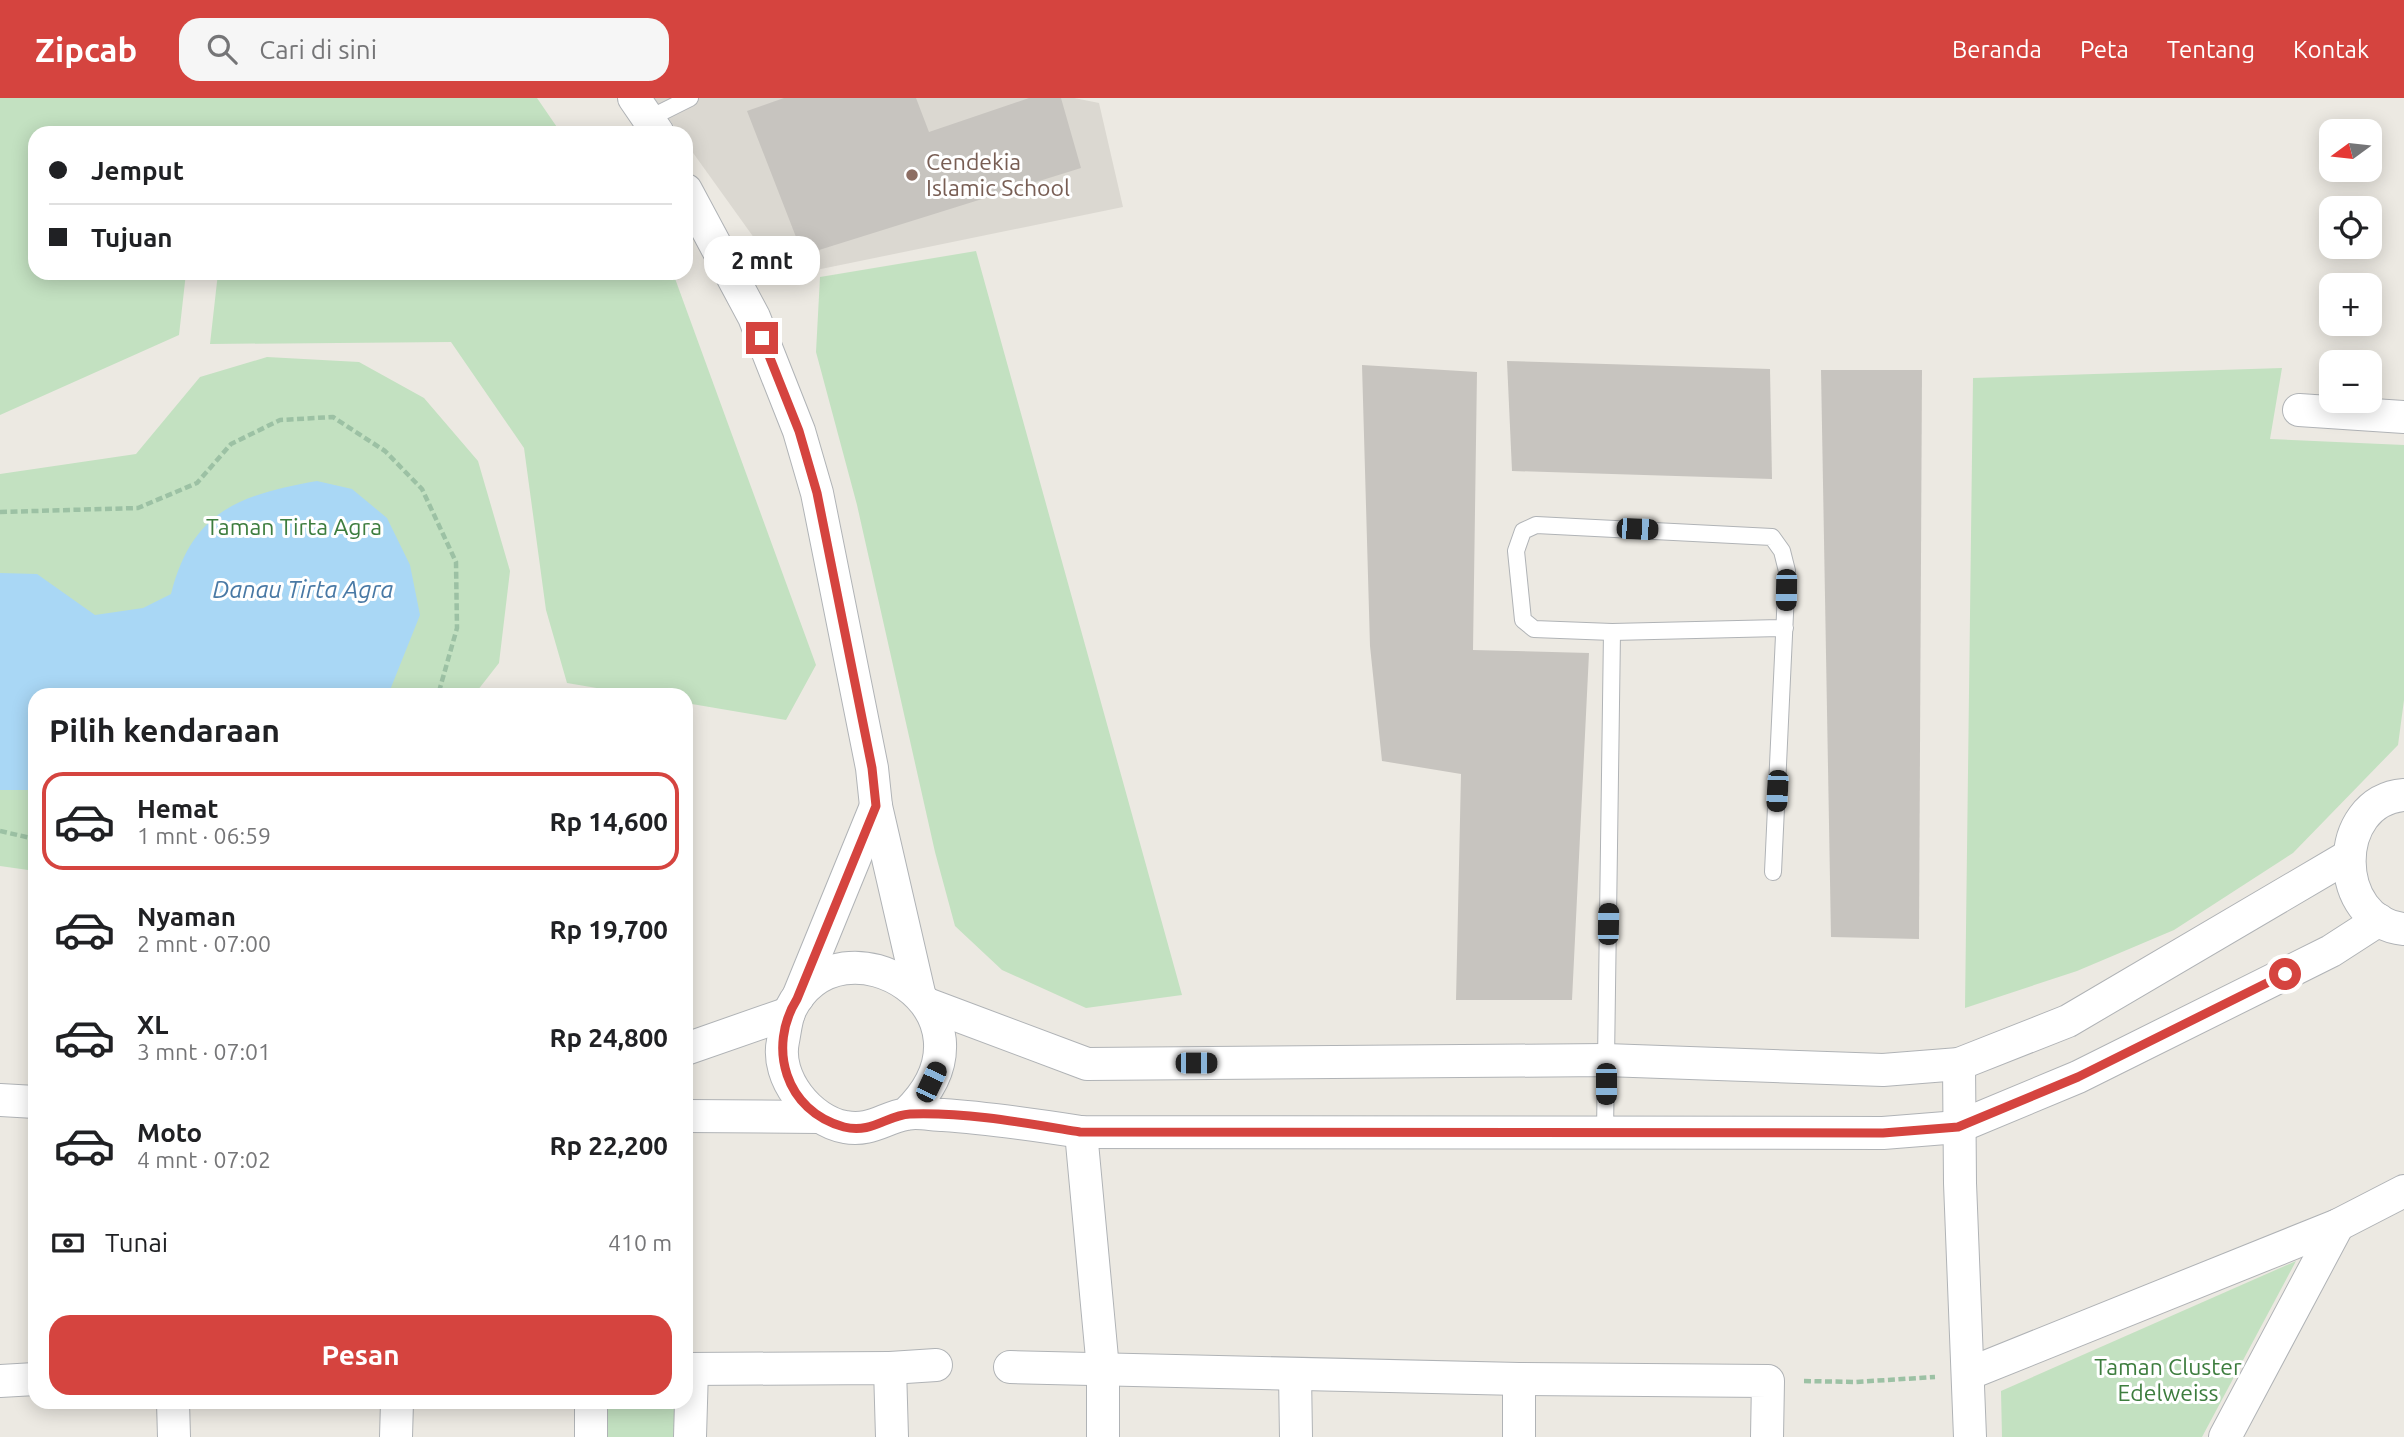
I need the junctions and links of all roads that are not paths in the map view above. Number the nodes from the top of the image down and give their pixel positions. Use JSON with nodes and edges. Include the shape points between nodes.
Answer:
{"nodes":[{"id":1,"x":690,"y":98,"type":"edge"},
{"id":2,"x":648,"y":116,"type":"edge"},
{"id":3,"x":693,"y":203,"type":"edge"},
{"id":4,"x":2300,"y":410,"type":"dead end"},
{"id":5,"x":2404,"y":417,"type":"edge"},
{"id":6,"x":1785,"y":628,"type":"junction"},
{"id":7,"x":1612,"y":632,"type":"junction"},
{"id":8,"x":2404,"y":795,"type":"edge"},
{"id":9,"x":876,"y":806,"type":"junction"},
{"id":10,"x":2347,"y":857,"type":"junction"},
{"id":11,"x":1773,"y":872,"type":"dead end"},
{"id":12,"x":2391,"y":925,"type":"edge"},
{"id":13,"x":923,"y":999,"type":"junction"},
{"id":14,"x":793,"y":1006,"type":"junction"},
{"id":15,"x":693,"y":1046,"type":"edge"},
{"id":16,"x":1606,"y":1060,"type":"junction"},
{"id":17,"x":1959,"y":1064,"type":"junction"},
{"id":18,"x":907,"y":1114,"type":"junction"},
{"id":19,"x":693,"y":1116,"type":"edge"},
{"id":20,"x":818,"y":1116,"type":"junction"},
{"id":21,"x":1958,"y":1127,"type":"junction"},
{"id":22,"x":1080,"y":1132,"type":"junction"},
{"id":23,"x":1605,"y":1132,"type":"junction"},
{"id":24,"x":2404,"y":1191,"type":"edge"},
{"id":25,"x":2338,"y":1225,"type":"junction"},
{"id":26,"x":936,"y":1365,"type":"dead end"},
{"id":27,"x":1010,"y":1367,"type":"dead end"},
{"id":28,"x":890,"y":1368,"type":"junction"},
{"id":29,"x":693,"y":1369,"type":"edge"},
{"id":30,"x":1103,"y":1369,"type":"junction"},
{"id":31,"x":1295,"y":1374,"type":"junction"},
{"id":32,"x":1968,"y":1374,"type":"junction"},
{"id":33,"x":28,"y":1379,"type":"edge"},
{"id":34,"x":1519,"y":1379,"type":"junction"},
{"id":35,"x":0,"y":1381,"type":"edge"},
{"id":36,"x":173,"y":1409,"type":"edge"},
{"id":37,"x":397,"y":1409,"type":"edge"},
{"id":38,"x":592,"y":1409,"type":"edge"},
{"id":39,"x":690,"y":1409,"type":"edge"},
{"id":40,"x":174,"y":1437,"type":"edge"},
{"id":41,"x":396,"y":1437,"type":"edge"},
{"id":42,"x":591,"y":1437,"type":"edge"},
{"id":43,"x":690,"y":1437,"type":"edge"},
{"id":44,"x":892,"y":1437,"type":"edge"},
{"id":45,"x":1103,"y":1437,"type":"edge"},
{"id":46,"x":1296,"y":1437,"type":"edge"},
{"id":47,"x":1519,"y":1437,"type":"edge"},
{"id":48,"x":1767,"y":1437,"type":"edge"},
{"id":49,"x":1970,"y":1437,"type":"edge"},
{"id":50,"x":2225,"y":1437,"type":"edge"}],
"edges":[{"from":1,"to":2,"type":"lane"},
{"from":3,"to":9,"type":"street","via":[[754,317],[799,431],[817,493]]},
{"from":4,"to":5,"type":"street"},
{"from":6,"to":7,"type":"lane"},
{"from":6,"to":7,"type":"lane","via":[[1787,571],[1772,537],[1536,524],[1523,531],[1516,551],[1523,620],[1534,629]]},
{"from":6,"to":11,"type":"lane"},
{"from":7,"to":16,"type":"lane"},
{"from":8,"to":10,"type":"street","via":[[2379,804],[2363,818]]},
{"from":9,"to":13,"type":"street"},
{"from":9,"to":14,"type":"street"},
{"from":10,"to":12,"type":"street","via":[[2350,881],[2361,903]]},
{"from":10,"to":17,"type":"street","via":[[2068,1021]]},
{"from":12,"to":21,"type":"street","via":[[2078,1077]]},
{"from":13,"to":14,"type":"street","via":[[896,977],[870,968],[843,970],[817,980]]},
{"from":13,"to":16,"type":"street","via":[[1087,1064]]},
{"from":13,"to":18,"type":"street","via":[[939,1034],[938,1067],[924,1097]]},
{"from":14,"to":15,"type":"street"},
{"from":14,"to":20,"type":"street","via":[[780,1051],[792,1089]]},
{"from":16,"to":17,"type":"street","via":[[1883,1070]]},
{"from":16,"to":23,"type":"lane"},
{"from":17,"to":21,"type":"street"},
{"from":18,"to":20,"type":"street","via":[[874,1128],[845,1127]]},
{"from":18,"to":22,"type":"street","via":[[995,1118]]},
{"from":19,"to":20,"type":"street"},
{"from":21,"to":23,"type":"street","via":[[1883,1133]]},
{"from":21,"to":32,"type":"street"},
{"from":22,"to":23,"type":"street"},
{"from":22,"to":30,"type":"street"},
{"from":24,"to":25,"type":"street"},
{"from":25,"to":32,"type":"street"},
{"from":25,"to":50,"type":"street"},
{"from":26,"to":28,"type":"street"},
{"from":27,"to":30,"type":"street"},
{"from":28,"to":29,"type":"street"},
{"from":28,"to":44,"type":"street"},
{"from":30,"to":31,"type":"street"},
{"from":30,"to":45,"type":"street"},
{"from":31,"to":34,"type":"street"},
{"from":31,"to":46,"type":"street"},
{"from":32,"to":49,"type":"street"},
{"from":33,"to":35,"type":"street"},
{"from":34,"to":47,"type":"street"},
{"from":34,"to":48,"type":"street","via":[[1768,1381]]},
{"from":36,"to":40,"type":"street"},
{"from":37,"to":41,"type":"street"},
{"from":38,"to":42,"type":"street"},
{"from":39,"to":43,"type":"street"}]}
